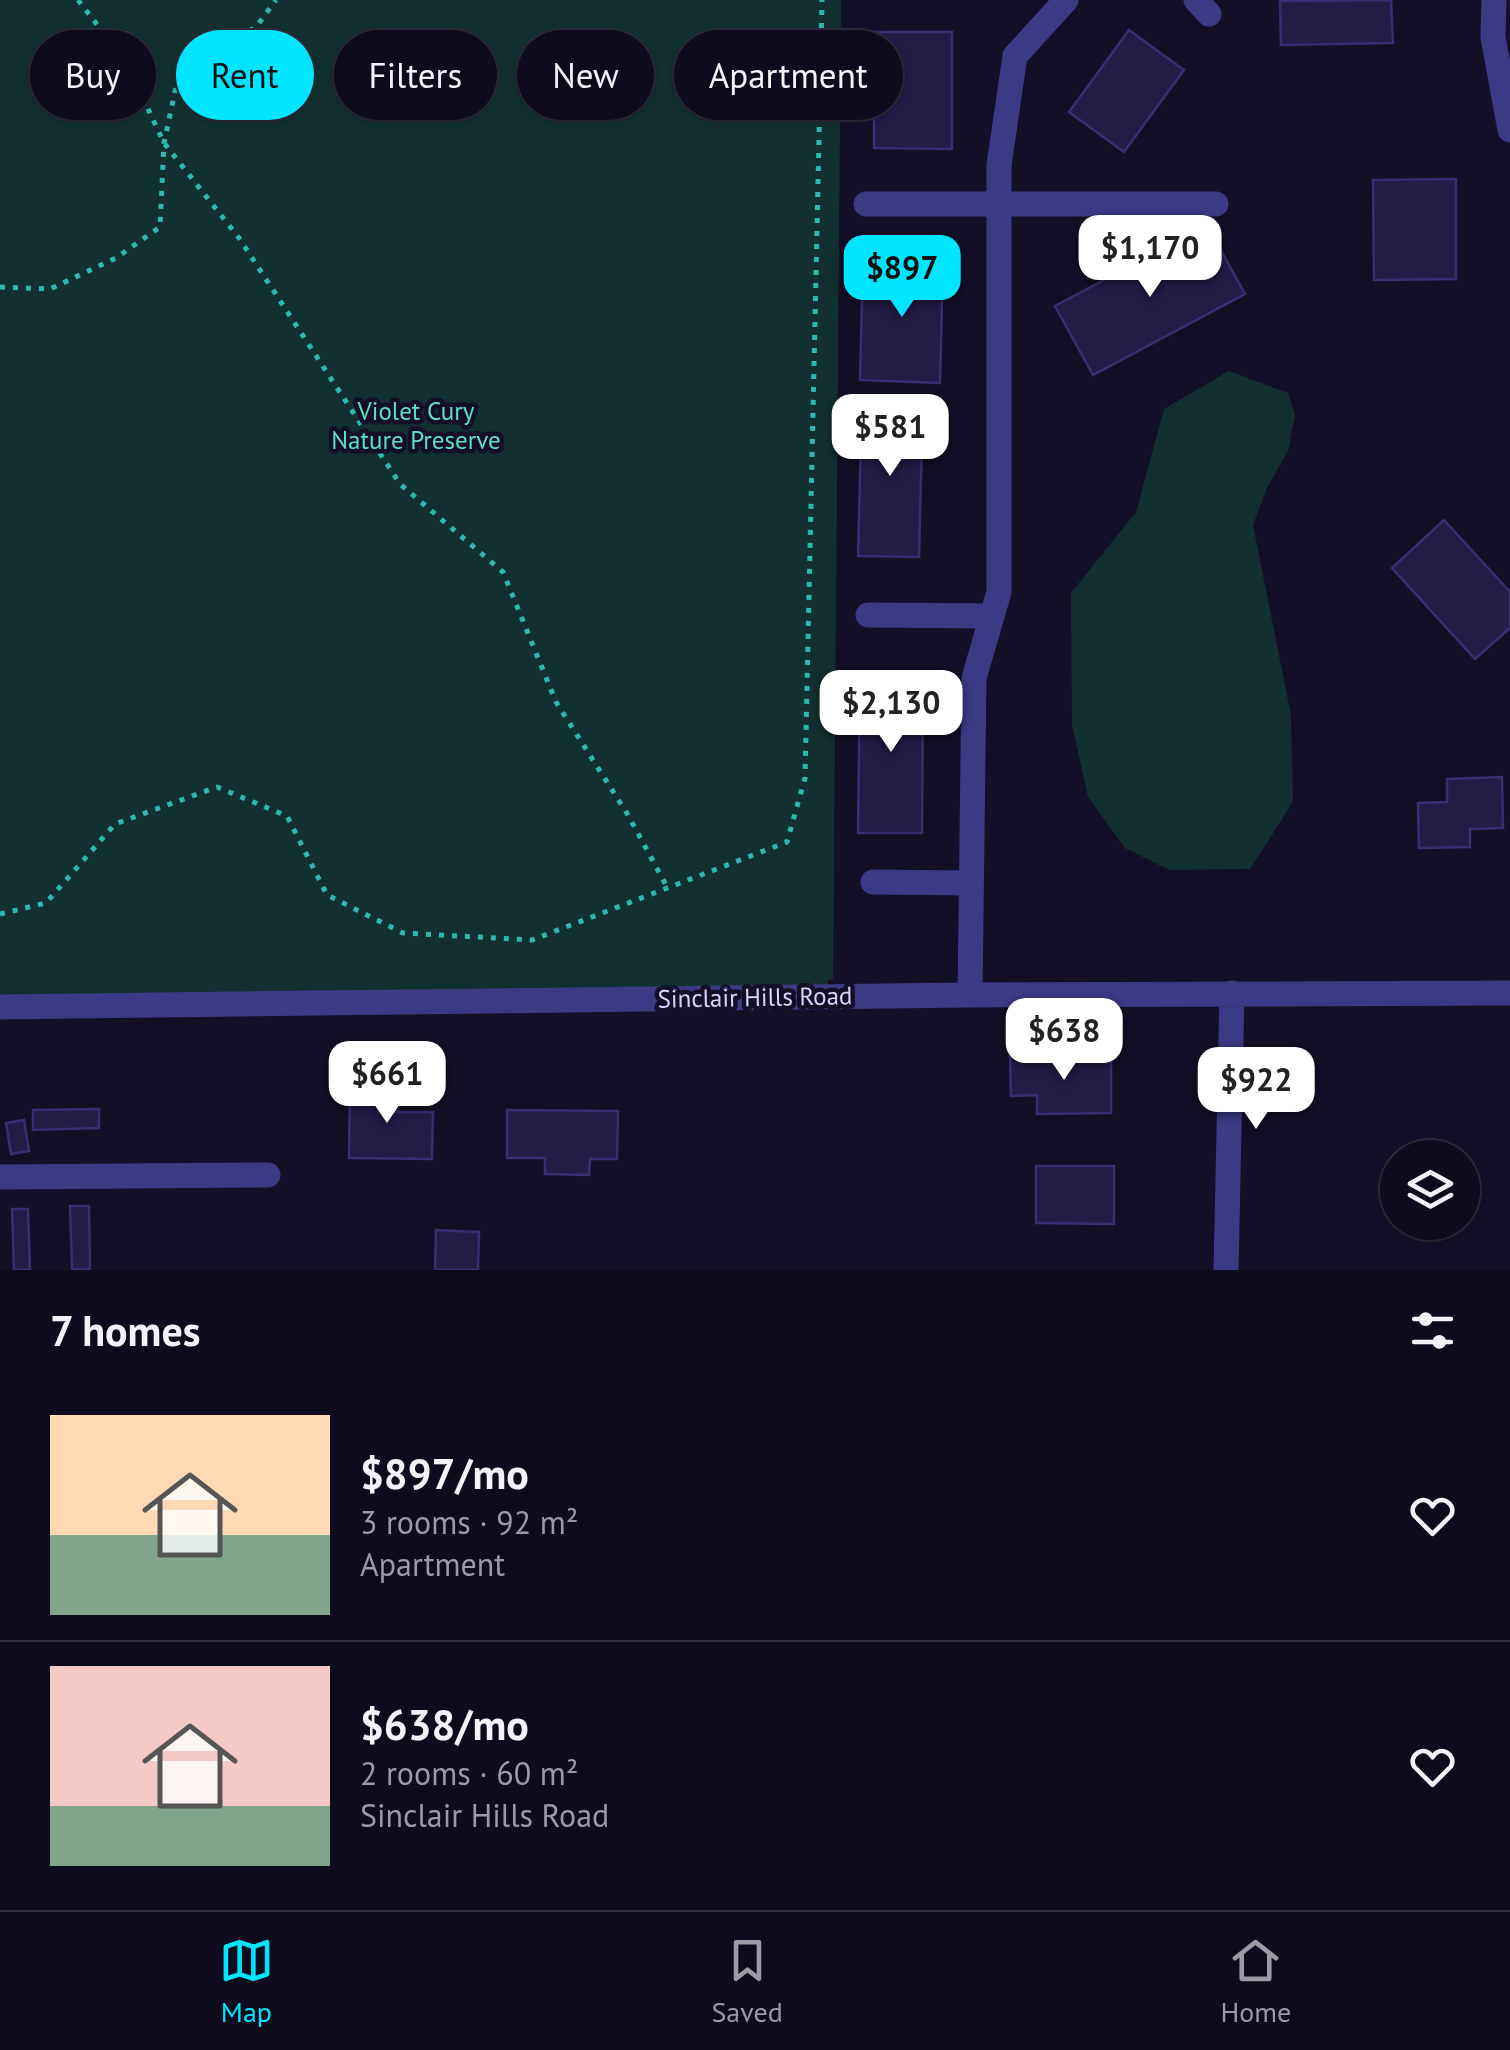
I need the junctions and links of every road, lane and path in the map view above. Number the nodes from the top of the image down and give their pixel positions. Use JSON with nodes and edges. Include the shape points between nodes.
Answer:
{"nodes":[{"id":1,"x":78,"y":0,"type":"edge"},
{"id":2,"x":276,"y":0,"type":"edge"},
{"id":3,"x":822,"y":0,"type":"edge"},
{"id":4,"x":1066,"y":0,"type":"edge"},
{"id":5,"x":1494,"y":0,"type":"edge"},
{"id":6,"x":1510,"y":130,"type":"edge"},
{"id":7,"x":164,"y":143,"type":"junction"},
{"id":8,"x":866,"y":204,"type":"dead end"},
{"id":9,"x":1000,"y":204,"type":"junction"},
{"id":10,"x":1216,"y":204,"type":"dead end"},
{"id":11,"x":0,"y":287,"type":"edge"},
{"id":12,"x":868,"y":615,"type":"dead end"},
{"id":13,"x":992,"y":616,"type":"junction"},
{"id":14,"x":873,"y":882,"type":"dead end"},
{"id":15,"x":971,"y":883,"type":"junction"},
{"id":16,"x":667,"y":887,"type":"junction"},
{"id":17,"x":0,"y":914,"type":"edge"},
{"id":18,"x":1232,"y":992,"type":"junction"},
{"id":19,"x":1510,"y":992,"type":"edge"},
{"id":20,"x":970,"y":994,"type":"junction"},
{"id":21,"x":0,"y":1007,"type":"edge"},
{"id":22,"x":268,"y":1175,"type":"dead end"},
{"id":23,"x":0,"y":1177,"type":"edge"},
{"id":24,"x":1226,"y":1270,"type":"edge"}],
"edges":[{"from":1,"to":7,"type":"path","via":[[126,62]]},
{"from":2,"to":7,"type":"path","via":[[256,26],[180,68]]},
{"from":3,"to":16,"type":"path","via":[[805,778],[787,842]]},
{"from":4,"to":9,"type":"street","via":[[1015,56]]},
{"from":5,"to":6,"type":"street"},
{"from":7,"to":11,"type":"path","via":[[160,226],[116,258],[50,289]]},
{"from":7,"to":16,"type":"path","via":[[239,238],[400,484],[503,572],[556,702]]},
{"from":8,"to":9,"type":"street"},
{"from":9,"to":10,"type":"street"},
{"from":9,"to":13,"type":"street","via":[[998,592]]},
{"from":12,"to":13,"type":"street"},
{"from":13,"to":15,"type":"street","via":[[974,678]]},
{"from":14,"to":15,"type":"street"},
{"from":15,"to":20,"type":"street"},
{"from":16,"to":17,"type":"path","via":[[532,940],[403,933],[328,895],[286,816],[217,787],[115,824],[46,903]]},
{"from":18,"to":19,"type":"street","name":"Sinclair Hills Road"},
{"from":18,"to":20,"type":"street","name":"Sinclair Hills Road"},
{"from":18,"to":24,"type":"street"},
{"from":20,"to":21,"type":"street","name":"Sinclair Hills Road"},
{"from":22,"to":23,"type":"street"}]}
